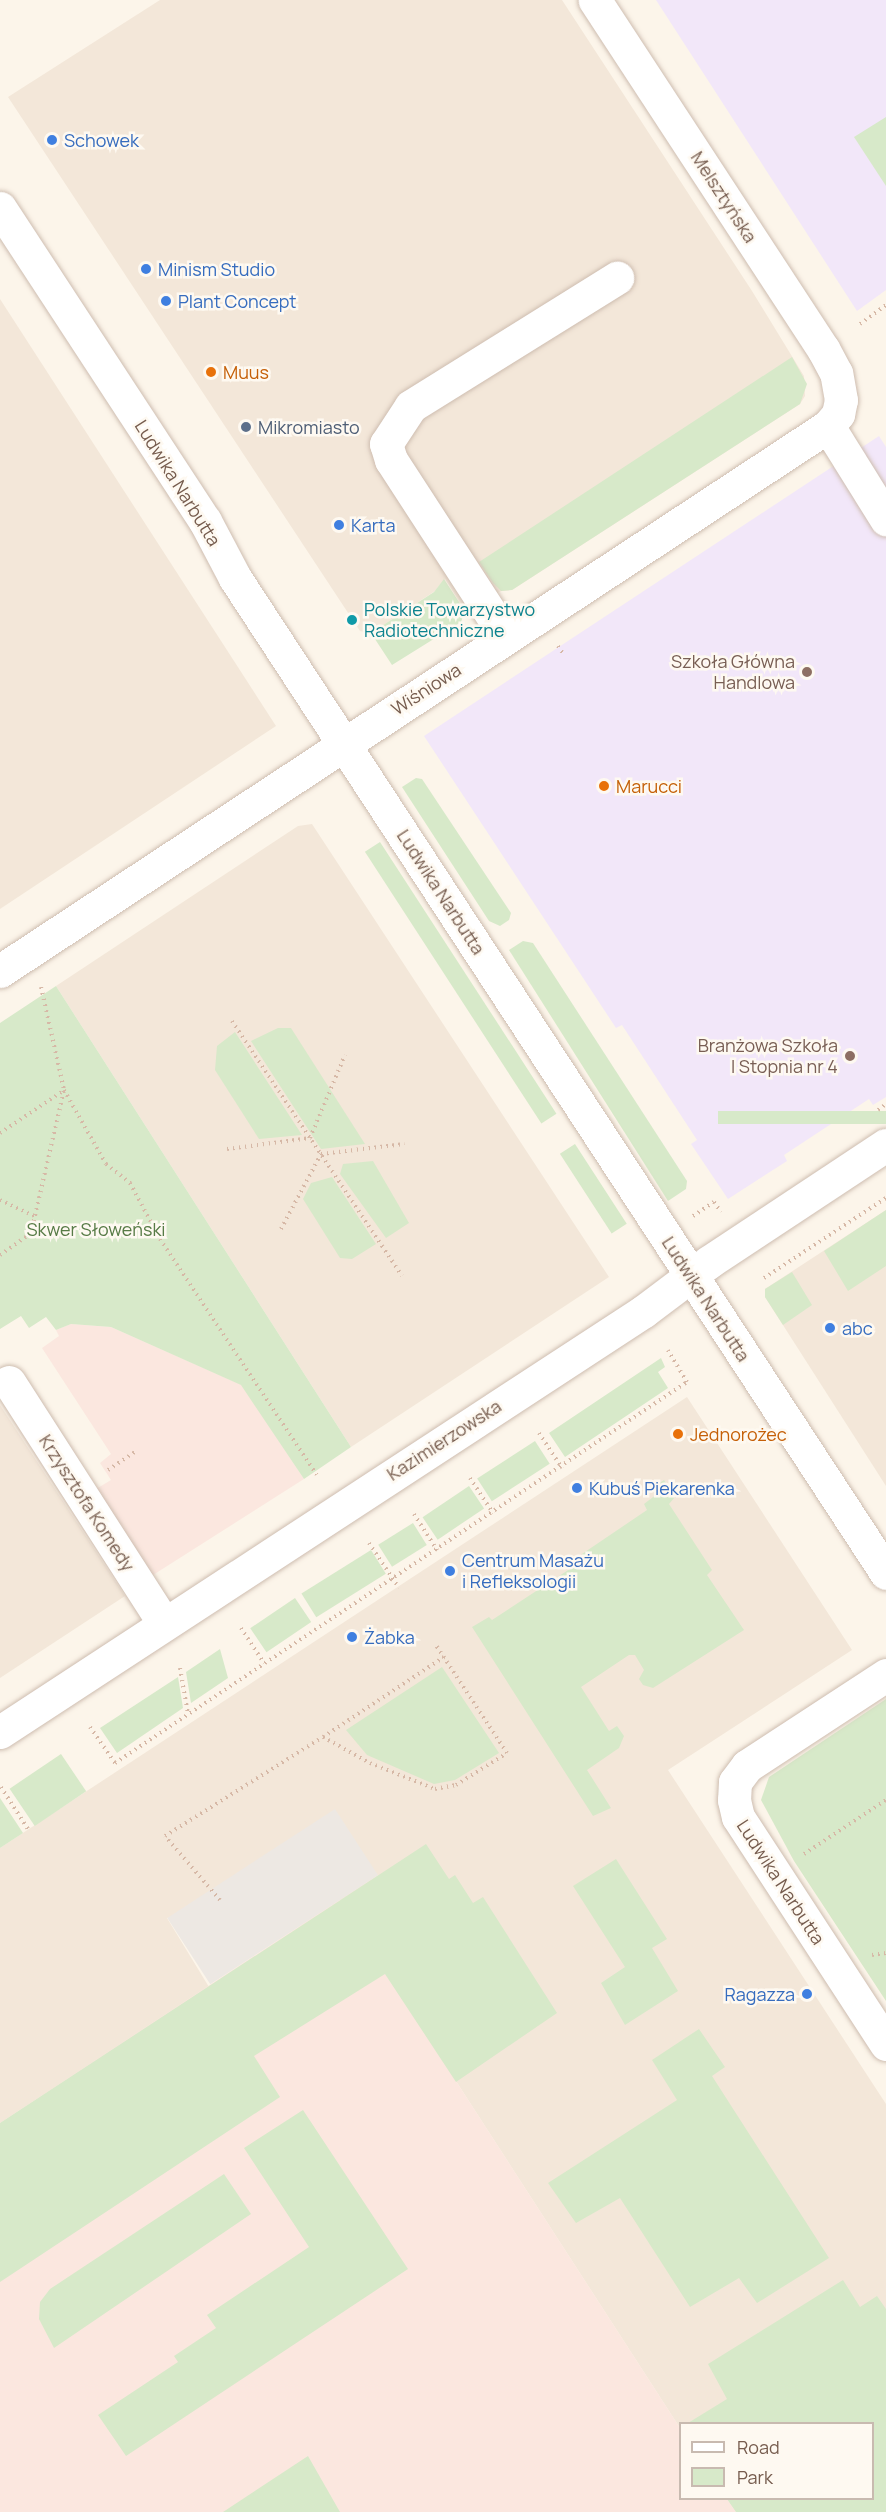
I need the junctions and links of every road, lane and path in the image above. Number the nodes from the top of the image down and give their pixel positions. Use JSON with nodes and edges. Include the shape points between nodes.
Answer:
{"nodes":[{"id":1,"x":595,"y":0,"type":"edge"},
{"id":2,"x":0,"y":208,"type":"edge"},
{"id":3,"x":617,"y":278,"type":"dead end"},
{"id":4,"x":886,"y":305,"type":"edge"},
{"id":5,"x":860,"y":324,"type":"dead end"},
{"id":6,"x":835,"y":413,"type":"junction"},
{"id":7,"x":886,"y":519,"type":"edge"},
{"id":8,"x":506,"y":637,"type":"junction"},
{"id":9,"x":343,"y":743,"type":"junction"},
{"id":10,"x":0,"y":971,"type":"edge"},
{"id":11,"x":40,"y":986,"type":"dead end"},
{"id":12,"x":232,"y":1021,"type":"dead end"},
{"id":13,"x":345,"y":1055,"type":"dead end"},
{"id":14,"x":64,"y":1090,"type":"junction"},
{"id":15,"x":0,"y":1133,"type":"edge"},
{"id":16,"x":310,"y":1138,"type":"junction"},
{"id":17,"x":404,"y":1144,"type":"dead end"},
{"id":18,"x":886,"y":1145,"type":"edge"},
{"id":19,"x":227,"y":1149,"type":"dead end"},
{"id":20,"x":321,"y":1154,"type":"junction"},
{"id":21,"x":886,"y":1198,"type":"edge"},
{"id":22,"x":0,"y":1200,"type":"edge"},
{"id":23,"x":35,"y":1216,"type":"junction"},
{"id":24,"x":281,"y":1229,"type":"dead end"},
{"id":25,"x":0,"y":1255,"type":"edge"},
{"id":26,"x":402,"y":1276,"type":"dead end"},
{"id":27,"x":692,"y":1277,"type":"junction"},
{"id":28,"x":764,"y":1278,"type":"dead end"},
{"id":29,"x":668,"y":1350,"type":"dead end"},
{"id":30,"x":9,"y":1382,"type":"dead end"},
{"id":31,"x":539,"y":1432,"type":"dead end"},
{"id":32,"x":135,"y":1452,"type":"dead end"},
{"id":33,"x":562,"y":1468,"type":"junction"},
{"id":34,"x":108,"y":1470,"type":"dead end"},
{"id":35,"x":317,"y":1475,"type":"dead end"},
{"id":36,"x":470,"y":1478,"type":"dead end"},
{"id":37,"x":493,"y":1513,"type":"junction"},
{"id":38,"x":414,"y":1514,"type":"dead end"},
{"id":39,"x":369,"y":1543,"type":"dead end"},
{"id":40,"x":437,"y":1550,"type":"junction"},
{"id":41,"x":886,"y":1573,"type":"edge"},
{"id":42,"x":393,"y":1579,"type":"junction"},
{"id":43,"x":399,"y":1588,"type":"dead end"},
{"id":44,"x":164,"y":1623,"type":"junction"},
{"id":45,"x":241,"y":1628,"type":"dead end"},
{"id":46,"x":435,"y":1644,"type":"dead end"},
{"id":47,"x":444,"y":1657,"type":"junction"},
{"id":48,"x":264,"y":1663,"type":"junction"},
{"id":49,"x":180,"y":1668,"type":"dead end"},
{"id":50,"x":886,"y":1675,"type":"edge"},
{"id":51,"x":188,"y":1714,"type":"junction"},
{"id":52,"x":90,"y":1727,"type":"dead end"},
{"id":53,"x":0,"y":1732,"type":"edge"},
{"id":54,"x":323,"y":1737,"type":"junction"},
{"id":55,"x":1,"y":1787,"type":"edge"},
{"id":56,"x":886,"y":1800,"type":"edge"},
{"id":57,"x":28,"y":1829,"type":"dead end"},
{"id":58,"x":794,"y":1861,"type":"dead end"},
{"id":59,"x":220,"y":1900,"type":"dead end"},
{"id":60,"x":886,"y":2044,"type":"edge"}],
"edges":[{"from":1,"to":6,"type":"street","name":"Melsztyńska","via":[[823,349],[836,373]]},
{"from":2,"to":9,"type":"street","name":"Ludwika Narbutta","via":[[205,521],[235,578]]},
{"from":3,"to":8,"type":"street","via":[[411,406],[386,444],[391,460]]},
{"from":4,"to":5,"type":"path"},
{"from":6,"to":7,"type":"street","name":"Melsztyńska"},
{"from":6,"to":8,"type":"street","name":"Wiśniowa"},
{"from":8,"to":9,"type":"street","name":"Wiśniowa"},
{"from":9,"to":10,"type":"street","name":"Wiśniowa"},
{"from":9,"to":27,"type":"street","name":"Ludwika Narbutta"},
{"from":11,"to":14,"type":"path"},
{"from":12,"to":16,"type":"path"},
{"from":13,"to":16,"type":"path"},
{"from":14,"to":15,"type":"path"},
{"from":14,"to":23,"type":"path"},
{"from":14,"to":35,"type":"path","via":[[106,1164],[130,1184],[160,1239]]},
{"from":16,"to":19,"type":"path"},
{"from":16,"to":20,"type":"path"},
{"from":17,"to":20,"type":"path"},
{"from":18,"to":27,"type":"street","name":"Kazimierzowska"},
{"from":20,"to":24,"type":"path"},
{"from":20,"to":26,"type":"path"},
{"from":21,"to":28,"type":"path"},
{"from":22,"to":23,"type":"path"},
{"from":23,"to":25,"type":"path","via":[[31,1233]]},
{"from":27,"to":41,"type":"street","name":"Ludwika Narbutta"},
{"from":27,"to":44,"type":"street","name":"Kazimierzowska"},
{"from":29,"to":33,"type":"path","via":[[687,1382]]},
{"from":30,"to":44,"type":"street","name":"Krzysztofa Komedy"},
{"from":31,"to":33,"type":"path"},
{"from":32,"to":34,"type":"path"},
{"from":33,"to":37,"type":"path"},
{"from":36,"to":37,"type":"path"},
{"from":37,"to":40,"type":"path"},
{"from":38,"to":40,"type":"path"},
{"from":39,"to":42,"type":"path"},
{"from":40,"to":42,"type":"path"},
{"from":42,"to":43,"type":"path"},
{"from":42,"to":48,"type":"path"},
{"from":44,"to":53,"type":"street","name":"Kazimierzowska"},
{"from":45,"to":48,"type":"path"},
{"from":46,"to":47,"type":"path"},
{"from":47,"to":54,"type":"path"},
{"from":47,"to":54,"type":"path","via":[[507,1753],[456,1785],[435,1789],[370,1763]]},
{"from":48,"to":51,"type":"path"},
{"from":49,"to":51,"type":"path"},
{"from":50,"to":60,"type":"street","name":"Ludwika Narbutta","via":[[747,1766],[735,1782],[734,1800],[738,1817]]},
{"from":51,"to":52,"type":"path","via":[[116,1763]]},
{"from":54,"to":59,"type":"path","via":[[165,1836]]},
{"from":55,"to":57,"type":"path"},
{"from":56,"to":58,"type":"path"}]}
